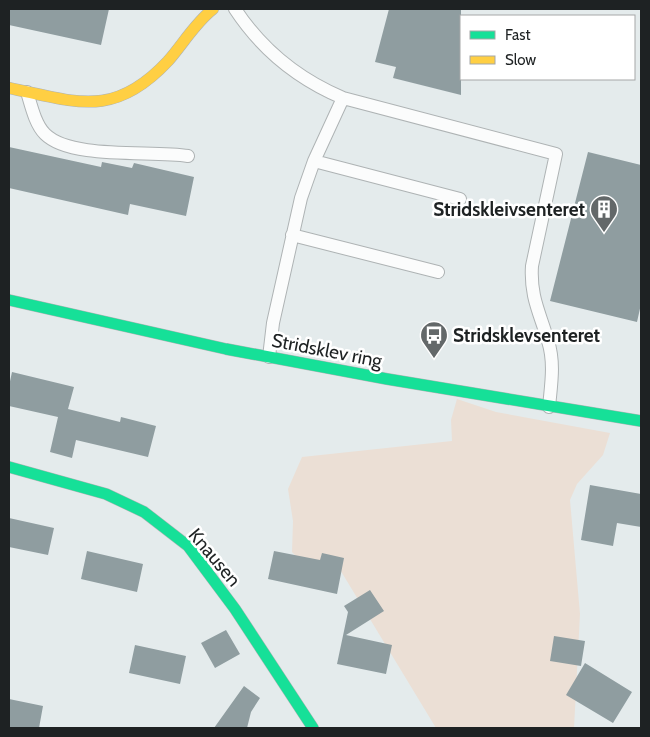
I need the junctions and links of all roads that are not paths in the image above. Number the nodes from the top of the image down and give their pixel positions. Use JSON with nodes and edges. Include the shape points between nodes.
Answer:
{"nodes":[{"id":1,"x":213,"y":9,"type":"edge"},
{"id":2,"x":235,"y":9,"type":"edge"},
{"id":3,"x":9,"y":88,"type":"edge"},
{"id":4,"x":27,"y":92,"type":"junction"},
{"id":5,"x":344,"y":98,"type":"junction"},
{"id":6,"x":188,"y":156,"type":"dead end"},
{"id":7,"x":314,"y":162,"type":"junction"},
{"id":8,"x":460,"y":199,"type":"dead end"},
{"id":9,"x":292,"y":236,"type":"junction"},
{"id":10,"x":438,"y":272,"type":"dead end"},
{"id":11,"x":9,"y":300,"type":"edge"},
{"id":12,"x":270,"y":357,"type":"junction"},
{"id":13,"x":548,"y":407,"type":"junction"},
{"id":14,"x":641,"y":422,"type":"edge"},
{"id":15,"x":9,"y":467,"type":"edge"},
{"id":16,"x":313,"y":728,"type":"edge"}],
"edges":[{"from":1,"to":4,"type":"street","via":[[155,75],[120,98],[89,103]]},
{"from":2,"to":5,"type":"lane","via":[[271,54],[321,88]]},
{"from":3,"to":4,"type":"street"},
{"from":4,"to":6,"type":"lane","via":[[38,125],[60,144],[109,153]]},
{"from":5,"to":7,"type":"lane"},
{"from":5,"to":13,"type":"lane","via":[[556,154],[530,284],[551,354],[553,372]]},
{"from":7,"to":8,"type":"lane"},
{"from":7,"to":9,"type":"lane"},
{"from":9,"to":10,"type":"lane"},
{"from":9,"to":12,"type":"lane","via":[[273,323]]},
{"from":11,"to":12,"type":"street","name":"Stridsklev ring"},
{"from":12,"to":13,"type":"street","name":"Stridsklev ring"},
{"from":13,"to":14,"type":"street","name":"Stridsklev ring"},
{"from":15,"to":16,"type":"street","name":"Knausen","via":[[106,494],[144,512],[188,546],[235,609]]}]}
